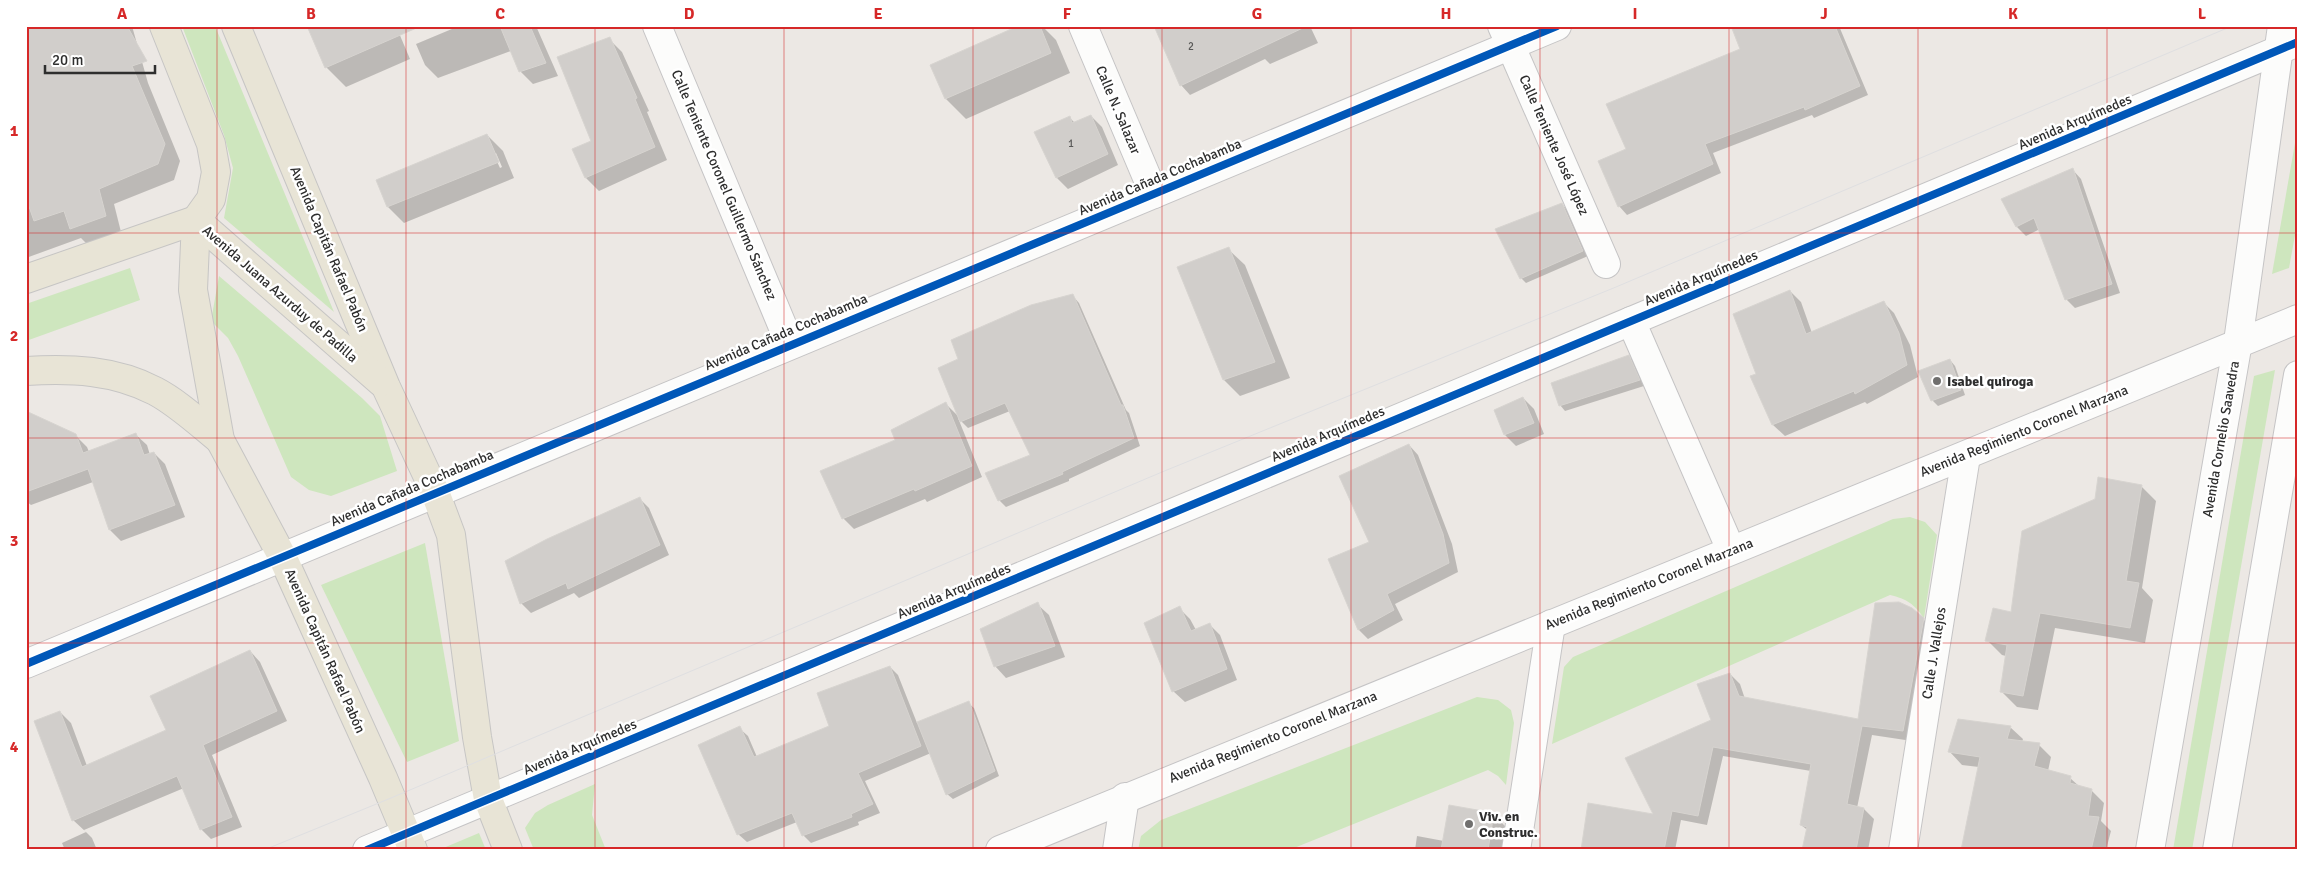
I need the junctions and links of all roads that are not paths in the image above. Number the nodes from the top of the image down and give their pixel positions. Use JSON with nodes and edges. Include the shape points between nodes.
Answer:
{"nodes":[{"id":1,"x":164,"y":26,"type":"edge"},
{"id":2,"x":236,"y":26,"type":"edge"},
{"id":3,"x":657,"y":26,"type":"edge"},
{"id":4,"x":1083,"y":26,"type":"edge"},
{"id":5,"x":1557,"y":26,"type":"edge"},
{"id":6,"x":1506,"y":36,"type":"edge"},
{"id":7,"x":2286,"y":39,"type":"edge"},
{"id":8,"x":1154,"y":194,"type":"junction"},
{"id":9,"x":196,"y":220,"type":"junction"},
{"id":10,"x":1606,"y":264,"type":"dead end"},
{"id":11,"x":26,"y":279,"type":"edge"},
{"id":12,"x":2298,"y":319,"type":"edge"},
{"id":13,"x":1631,"y":321,"type":"junction"},
{"id":14,"x":2238,"y":342,"type":"junction"},
{"id":15,"x":790,"y":344,"type":"junction"},
{"id":16,"x":26,"y":371,"type":"edge"},
{"id":17,"x":2298,"y":375,"type":"edge"},
{"id":18,"x":386,"y":387,"type":"junction"},
{"id":19,"x":220,"y":440,"type":"junction"},
{"id":20,"x":1966,"y":456,"type":"junction"},
{"id":21,"x":435,"y":492,"type":"junction"},
{"id":22,"x":1731,"y":550,"type":"junction"},
{"id":23,"x":282,"y":556,"type":"junction"},
{"id":24,"x":1551,"y":624,"type":"junction"},
{"id":25,"x":26,"y":664,"type":"edge"},
{"id":26,"x":1125,"y":797,"type":"junction"},
{"id":27,"x":488,"y":799,"type":"junction"},
{"id":28,"x":409,"y":842,"type":"edge"},
{"id":29,"x":367,"y":850,"type":"edge"},
{"id":30,"x":508,"y":850,"type":"edge"},
{"id":31,"x":1000,"y":850,"type":"edge"},
{"id":32,"x":1117,"y":850,"type":"edge"},
{"id":33,"x":1516,"y":850,"type":"edge"},
{"id":34,"x":1903,"y":850,"type":"edge"},
{"id":35,"x":2150,"y":850,"type":"edge"},
{"id":36,"x":2216,"y":850,"type":"edge"}],
"edges":[{"from":1,"to":9,"type":"main road","via":[[211,144],[216,172],[211,200]]},
{"from":2,"to":18,"type":"main road","name":"Avenida Capitán Rafael Pabón"},
{"from":3,"to":15,"type":"street","name":"Calle Teniente Coronel Guillermo Sánchez"},
{"from":4,"to":8,"type":"street","name":"Calle N. Salazar"},
{"from":5,"to":6,"type":"street","name":"Avenida Cañada Cochabamba"},
{"from":6,"to":8,"type":"street","name":"Avenida Cañada Cochabamba"},
{"from":6,"to":10,"type":"street","name":"Calle Teniente José López"},
{"from":7,"to":13,"type":"street","name":"Avenida Arquímedes"},
{"from":7,"to":14,"type":"street","name":"Avenida Cornelio Saavedra"},
{"from":8,"to":15,"type":"street","name":"Avenida Cañada Cochabamba"},
{"from":9,"to":11,"type":"main road","name":"Avenida Juana Azurduy de Padilla"},
{"from":9,"to":18,"type":"main road","name":"Avenida Juana Azurduy de Padilla"},
{"from":9,"to":19,"type":"main road","name":"Avenida Capitán Rafael Pabón","via":[[193,290]]},
{"from":12,"to":14,"type":"street","name":"Avenida Regimiento Coronel Marzana"},
{"from":13,"to":22,"type":"street"},
{"from":13,"to":27,"type":"street","name":"Avenida Arquímedes"},
{"from":14,"to":20,"type":"street","name":"Avenida Regimiento Coronel Marzana"},
{"from":14,"to":35,"type":"street","name":"Avenida Cornelio Saavedra"},
{"from":15,"to":21,"type":"street","name":"Avenida Cañada Cochabamba"},
{"from":16,"to":19,"type":"main road","via":[[104,372],[154,391],[188,413]]},
{"from":17,"to":36,"type":"street"},
{"from":18,"to":21,"type":"main road","name":"Avenida Capitán Rafael Pabón"},
{"from":19,"to":23,"type":"main road","name":"Avenida Capitán Rafael Pabón"},
{"from":20,"to":22,"type":"street","name":"Avenida Regimiento Coronel Marzana"},
{"from":20,"to":34,"type":"street","name":"Calle J. Vallejos"},
{"from":21,"to":23,"type":"street","name":"Avenida Cañada Cochabamba"},
{"from":21,"to":27,"type":"main road","name":"Avenida Capitán Rafael Pabón","via":[[451,535]]},
{"from":22,"to":24,"type":"street","name":"Avenida Regimiento Coronel Marzana"},
{"from":23,"to":25,"type":"street","name":"Avenida Cañada Cochabamba"},
{"from":23,"to":28,"type":"main road","name":"Avenida Capitán Rafael Pabón"},
{"from":24,"to":26,"type":"street","name":"Avenida Regimiento Coronel Marzana"},
{"from":24,"to":33,"type":"street"},
{"from":26,"to":31,"type":"street","name":"Avenida Regimiento Coronel Marzana"},
{"from":26,"to":32,"type":"street"},
{"from":27,"to":28,"type":"street","name":"Avenida Arquímedes"},
{"from":27,"to":30,"type":"main road","name":"Avenida Capitán Rafael Pabón"},
{"from":28,"to":29,"type":"street","name":"Avenida Arquímedes"}]}
